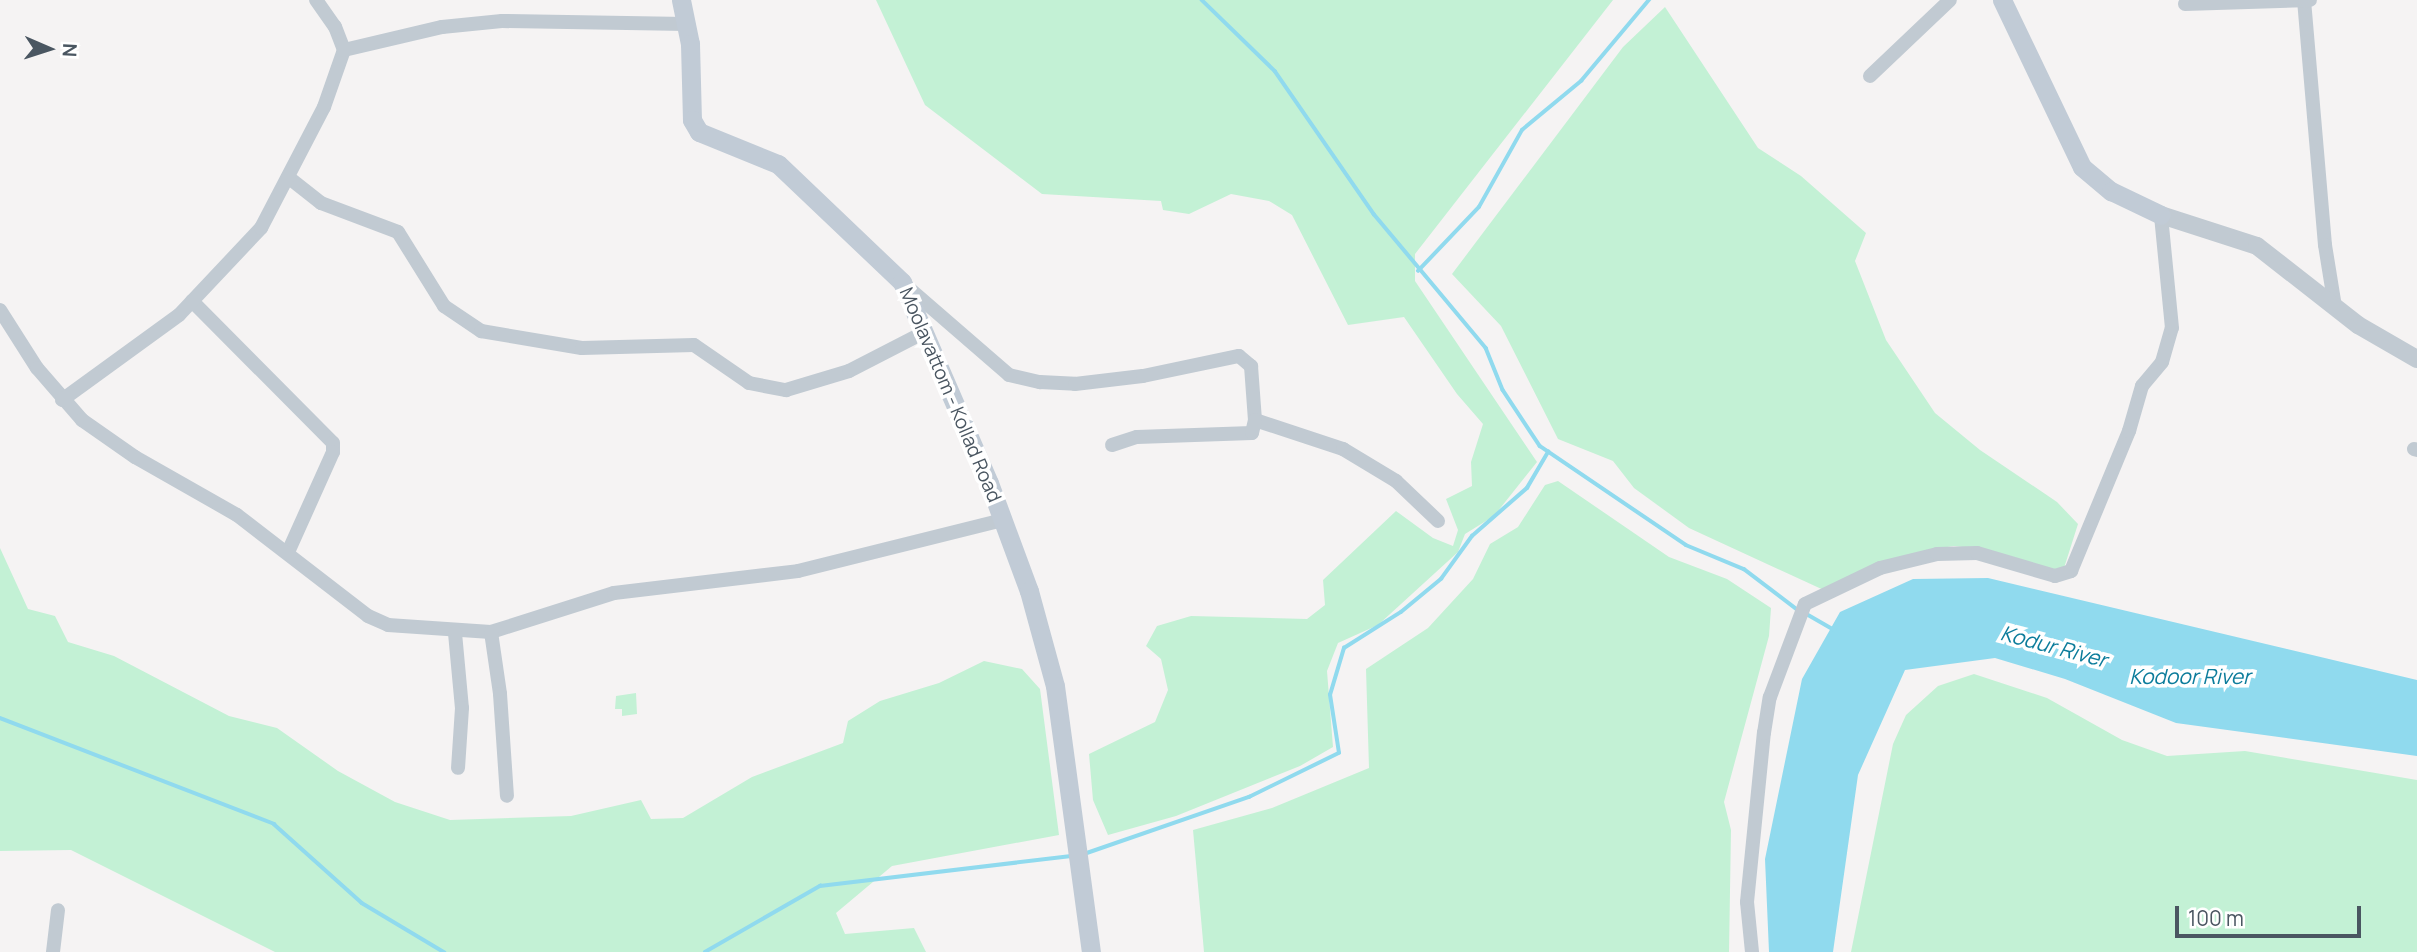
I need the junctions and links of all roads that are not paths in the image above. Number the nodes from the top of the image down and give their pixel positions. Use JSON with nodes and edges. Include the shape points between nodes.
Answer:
{"nodes":[{"id":1,"x":316,"y":0,"type":"edge"},
{"id":2,"x":681,"y":0,"type":"edge"},
{"id":3,"x":1951,"y":0,"type":"edge"},
{"id":4,"x":2002,"y":0,"type":"edge"},
{"id":5,"x":2306,"y":0,"type":"edge"},
{"id":6,"x":2185,"y":4,"type":"dead end"},
{"id":7,"x":685,"y":24,"type":"junction"},
{"id":8,"x":344,"y":50,"type":"junction"},
{"id":9,"x":1870,"y":76,"type":"dead end"},
{"id":10,"x":288,"y":177,"type":"junction"},
{"id":11,"x":2161,"y":215,"type":"junction"},
{"id":12,"x":902,"y":282,"type":"junction"},
{"id":13,"x":192,"y":301,"type":"junction"},
{"id":14,"x":2335,"y":307,"type":"junction"},
{"id":15,"x":0,"y":310,"type":"edge"},
{"id":16,"x":923,"y":333,"type":"junction"},
{"id":17,"x":2417,"y":359,"type":"edge"},
{"id":18,"x":62,"y":400,"type":"junction"},
{"id":19,"x":1255,"y":420,"type":"junction"},
{"id":20,"x":1112,"y":445,"type":"dead end"},
{"id":21,"x":1003,"y":520,"type":"junction"},
{"id":22,"x":1438,"y":520,"type":"dead end"},
{"id":23,"x":288,"y":552,"type":"junction"},
{"id":24,"x":491,"y":632,"type":"junction"},
{"id":25,"x":455,"y":633,"type":"junction"},
{"id":26,"x":458,"y":768,"type":"dead end"},
{"id":27,"x":507,"y":796,"type":"dead end"},
{"id":28,"x":58,"y":909,"type":"dead end"},
{"id":29,"x":53,"y":952,"type":"edge"},
{"id":30,"x":1091,"y":952,"type":"edge"},
{"id":31,"x":1752,"y":952,"type":"edge"}],
"edges":[{"from":1,"to":8,"type":"street"},
{"from":2,"to":7,"type":"main road","name":"Moolavattom - Kollad Road"},
{"from":3,"to":9,"type":"street"},
{"from":4,"to":11,"type":"main road","via":[[2082,167],[2111,191]]},
{"from":5,"to":6,"type":"street"},
{"from":5,"to":14,"type":"street","via":[[2325,245]]},
{"from":7,"to":8,"type":"street","via":[[502,21],[442,27]]},
{"from":7,"to":12,"type":"main road","name":"Moolavattom - Kollad Road","via":[[692,120],[699,132],[778,164]]},
{"from":8,"to":10,"type":"street","via":[[324,107]]},
{"from":10,"to":13,"type":"street","via":[[261,228]]},
{"from":10,"to":16,"type":"street","via":[[321,203],[398,232],[443,306],[481,331],[582,348],[694,345],[749,383],[786,390],[849,371]]},
{"from":11,"to":14,"type":"street","via":[[2257,246]]},
{"from":11,"to":31,"type":"street","via":[[2172,328],[2162,362],[2142,386],[2093,524],[2071,571],[2056,576],[1977,553],[1937,554],[1880,568],[1805,604],[1770,697],[1746,902]]},
{"from":12,"to":16,"type":"main road","name":"Moolavattom - Kollad Road"},
{"from":12,"to":19,"type":"street","via":[[1009,375],[1040,382],[1075,384],[1143,376],[1239,356],[1251,366]]},
{"from":13,"to":18,"type":"street"},
{"from":13,"to":23,"type":"street","via":[[333,443]]},
{"from":14,"to":17,"type":"street"},
{"from":15,"to":18,"type":"street"},
{"from":16,"to":21,"type":"main road","name":"Moolavattom - Kollad Road"},
{"from":18,"to":23,"type":"street","via":[[103,436],[237,515]]},
{"from":19,"to":20,"type":"street","via":[[1252,433],[1149,436]]},
{"from":19,"to":22,"type":"street","via":[[1343,449],[1396,481]]},
{"from":21,"to":24,"type":"street","via":[[798,571],[614,593]]},
{"from":21,"to":30,"type":"main road","name":"Moolavattom - Kollad Road","via":[[1029,591],[1055,686]]},
{"from":23,"to":25,"type":"street","via":[[378,622]]},
{"from":24,"to":25,"type":"street"},
{"from":24,"to":27,"type":"street"},
{"from":25,"to":26,"type":"street","via":[[461,698]]},
{"from":28,"to":29,"type":"street"}]}
